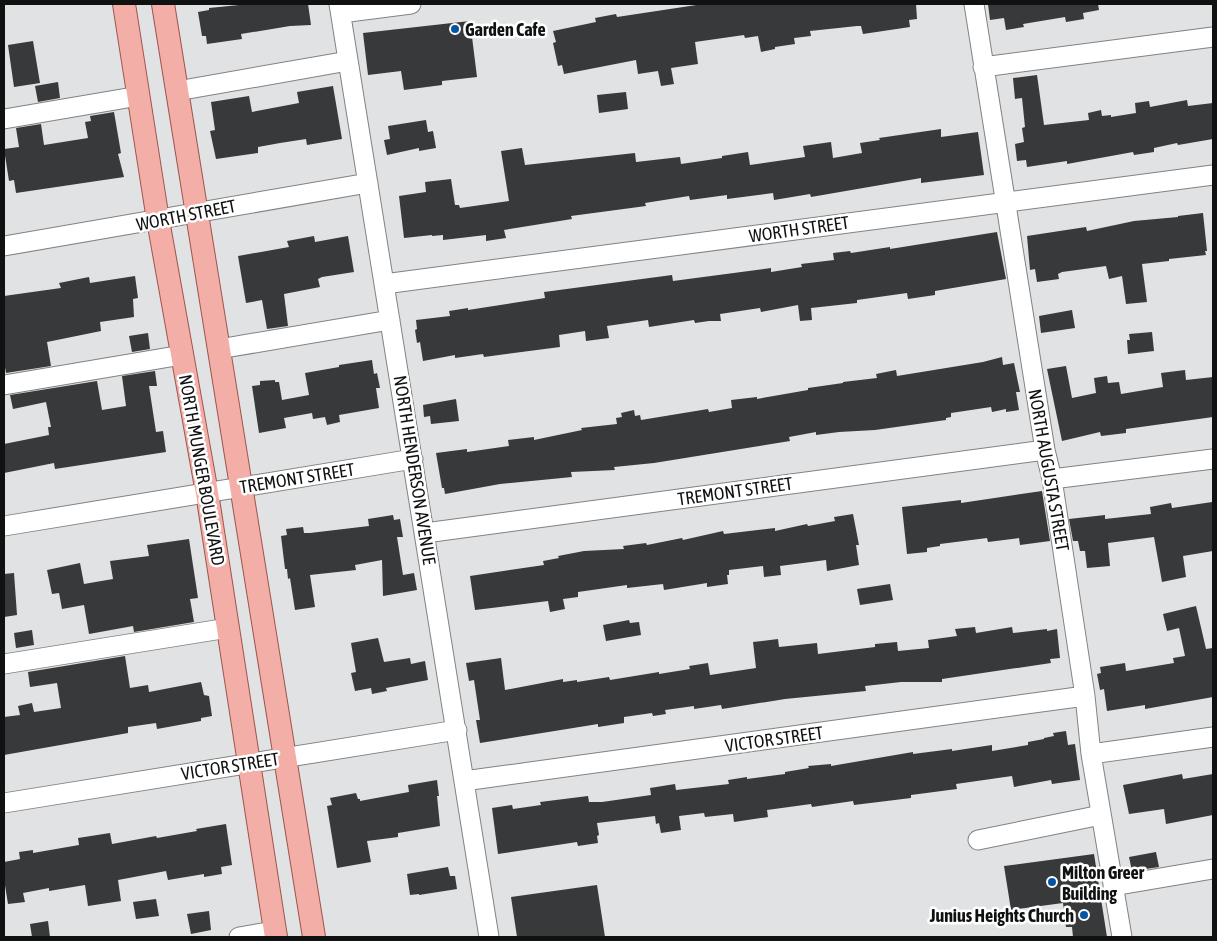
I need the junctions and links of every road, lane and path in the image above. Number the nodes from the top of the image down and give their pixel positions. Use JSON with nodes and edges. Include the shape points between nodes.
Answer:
{"nodes":[{"id":1,"x":124,"y":4,"type":"edge"},
{"id":2,"x":163,"y":4,"type":"edge"},
{"id":3,"x":411,"y":4,"type":"edge"},
{"id":4,"x":974,"y":4,"type":"edge"},
{"id":5,"x":340,"y":8,"type":"edge"},
{"id":6,"x":1213,"y":37,"type":"edge"},
{"id":7,"x":348,"y":61,"type":"junction"},
{"id":8,"x":983,"y":67,"type":"junction"},
{"id":9,"x":177,"y":91,"type":"junction"},
{"id":10,"x":139,"y":96,"type":"junction"},
{"id":11,"x":4,"y":119,"type":"edge"},
{"id":12,"x":1213,"y":174,"type":"edge"},
{"id":13,"x":368,"y":184,"type":"junction"},
{"id":14,"x":1006,"y":202,"type":"junction"},
{"id":15,"x":197,"y":212,"type":"junction"},
{"id":16,"x":158,"y":220,"type":"junction"},
{"id":17,"x":4,"y":246,"type":"edge"},
{"id":18,"x":384,"y":284,"type":"junction"},
{"id":19,"x":390,"y":320,"type":"junction"},
{"id":20,"x":219,"y":349,"type":"junction"},
{"id":21,"x":182,"y":355,"type":"junction"},
{"id":22,"x":4,"y":385,"type":"edge"},
{"id":23,"x":1044,"y":450,"type":"junction"},
{"id":24,"x":413,"y":459,"type":"junction"},
{"id":25,"x":1213,"y":459,"type":"edge"},
{"id":26,"x":1052,"y":479,"type":"junction"},
{"id":27,"x":242,"y":487,"type":"junction"},
{"id":28,"x":207,"y":492,"type":"junction"},
{"id":29,"x":4,"y":526,"type":"edge"},
{"id":30,"x":425,"y":533,"type":"junction"},
{"id":31,"x":228,"y":628,"type":"junction"},
{"id":32,"x":4,"y":664,"type":"edge"},
{"id":33,"x":1085,"y":696,"type":"junction"},
{"id":34,"x":457,"y":730,"type":"junction"},
{"id":35,"x":1213,"y":737,"type":"edge"},
{"id":36,"x":1091,"y":754,"type":"junction"},
{"id":37,"x":285,"y":756,"type":"junction"},
{"id":38,"x":248,"y":762,"type":"junction"},
{"id":39,"x":464,"y":781,"type":"junction"},
{"id":40,"x":4,"y":804,"type":"edge"},
{"id":41,"x":1101,"y":815,"type":"junction"},
{"id":42,"x":978,"y":840,"type":"dead end"},
{"id":43,"x":1213,"y":869,"type":"edge"},
{"id":44,"x":1113,"y":886,"type":"junction"},
{"id":45,"x":275,"y":934,"type":"edge"},
{"id":46,"x":239,"y":937,"type":"edge"},
{"id":47,"x":314,"y":937,"type":"edge"},
{"id":48,"x":489,"y":937,"type":"edge"},
{"id":49,"x":1122,"y":937,"type":"edge"}],
"edges":[{"from":1,"to":10,"type":"main road","name":"NORTH MUNGER BOULEVARD"},
{"from":2,"to":9,"type":"main road","name":"NORTH MUNGER BOULEVARD"},
{"from":3,"to":5,"type":"street"},
{"from":4,"to":8,"type":"street","name":"NORTH AUGUSTA STREET"},
{"from":5,"to":7,"type":"street","name":"NORTH HENDERSON AVENUE"},
{"from":6,"to":8,"type":"street"},
{"from":7,"to":9,"type":"street"},
{"from":7,"to":13,"type":"street","name":"NORTH HENDERSON AVENUE"},
{"from":8,"to":14,"type":"street","name":"NORTH AUGUSTA STREET"},
{"from":9,"to":15,"type":"main road","name":"NORTH MUNGER BOULEVARD"},
{"from":10,"to":11,"type":"street"},
{"from":10,"to":16,"type":"main road","name":"NORTH MUNGER BOULEVARD"},
{"from":12,"to":14,"type":"street","name":"WORTH STREET"},
{"from":13,"to":15,"type":"street","name":"WORTH STREET"},
{"from":13,"to":18,"type":"street","name":"NORTH HENDERSON AVENUE"},
{"from":14,"to":18,"type":"street","name":"WORTH STREET"},
{"from":14,"to":23,"type":"street","name":"NORTH AUGUSTA STREET"},
{"from":15,"to":16,"type":"street","name":"WORTH STREET"},
{"from":15,"to":20,"type":"main road","name":"NORTH MUNGER BOULEVARD"},
{"from":16,"to":17,"type":"street","name":"WORTH STREET"},
{"from":16,"to":21,"type":"main road","name":"NORTH MUNGER BOULEVARD"},
{"from":18,"to":19,"type":"street","name":"NORTH HENDERSON AVENUE"},
{"from":19,"to":20,"type":"street"},
{"from":19,"to":24,"type":"street","name":"NORTH HENDERSON AVENUE"},
{"from":20,"to":27,"type":"main road","name":"NORTH MUNGER BOULEVARD"},
{"from":21,"to":22,"type":"street"},
{"from":21,"to":28,"type":"main road","name":"NORTH MUNGER BOULEVARD"},
{"from":23,"to":26,"type":"street","name":"NORTH AUGUSTA STREET"},
{"from":23,"to":30,"type":"street","name":"TREMONT STREET"},
{"from":24,"to":27,"type":"street","name":"TREMONT STREET"},
{"from":24,"to":30,"type":"street","name":"NORTH HENDERSON AVENUE"},
{"from":25,"to":26,"type":"street"},
{"from":26,"to":33,"type":"street","name":"NORTH AUGUSTA STREET"},
{"from":27,"to":28,"type":"street","name":"TREMONT STREET"},
{"from":27,"to":37,"type":"main road","name":"NORTH MUNGER BOULEVARD"},
{"from":28,"to":29,"type":"street","name":"TREMONT STREET"},
{"from":28,"to":31,"type":"main road","name":"NORTH MUNGER BOULEVARD"},
{"from":30,"to":34,"type":"street","name":"NORTH HENDERSON AVENUE"},
{"from":31,"to":32,"type":"street"},
{"from":31,"to":38,"type":"main road","name":"NORTH MUNGER BOULEVARD"},
{"from":33,"to":36,"type":"street","name":"NORTH AUGUSTA STREET"},
{"from":33,"to":39,"type":"street","name":"VICTOR STREET"},
{"from":34,"to":37,"type":"street","name":"VICTOR STREET"},
{"from":34,"to":39,"type":"street","name":"NORTH HENDERSON AVENUE"},
{"from":35,"to":36,"type":"street"},
{"from":36,"to":41,"type":"street","name":"NORTH AUGUSTA STREET"},
{"from":37,"to":38,"type":"street","name":"VICTOR STREET"},
{"from":37,"to":47,"type":"main road","name":"NORTH MUNGER BOULEVARD"},
{"from":38,"to":40,"type":"street","name":"VICTOR STREET"},
{"from":38,"to":45,"type":"main road","name":"NORTH MUNGER BOULEVARD"},
{"from":39,"to":48,"type":"street","name":"NORTH HENDERSON AVENUE"},
{"from":41,"to":42,"type":"street"},
{"from":41,"to":44,"type":"street","name":"NORTH AUGUSTA STREET"},
{"from":43,"to":44,"type":"street"},
{"from":44,"to":49,"type":"street","name":"NORTH AUGUSTA STREET"},
{"from":45,"to":46,"type":"street"}]}
